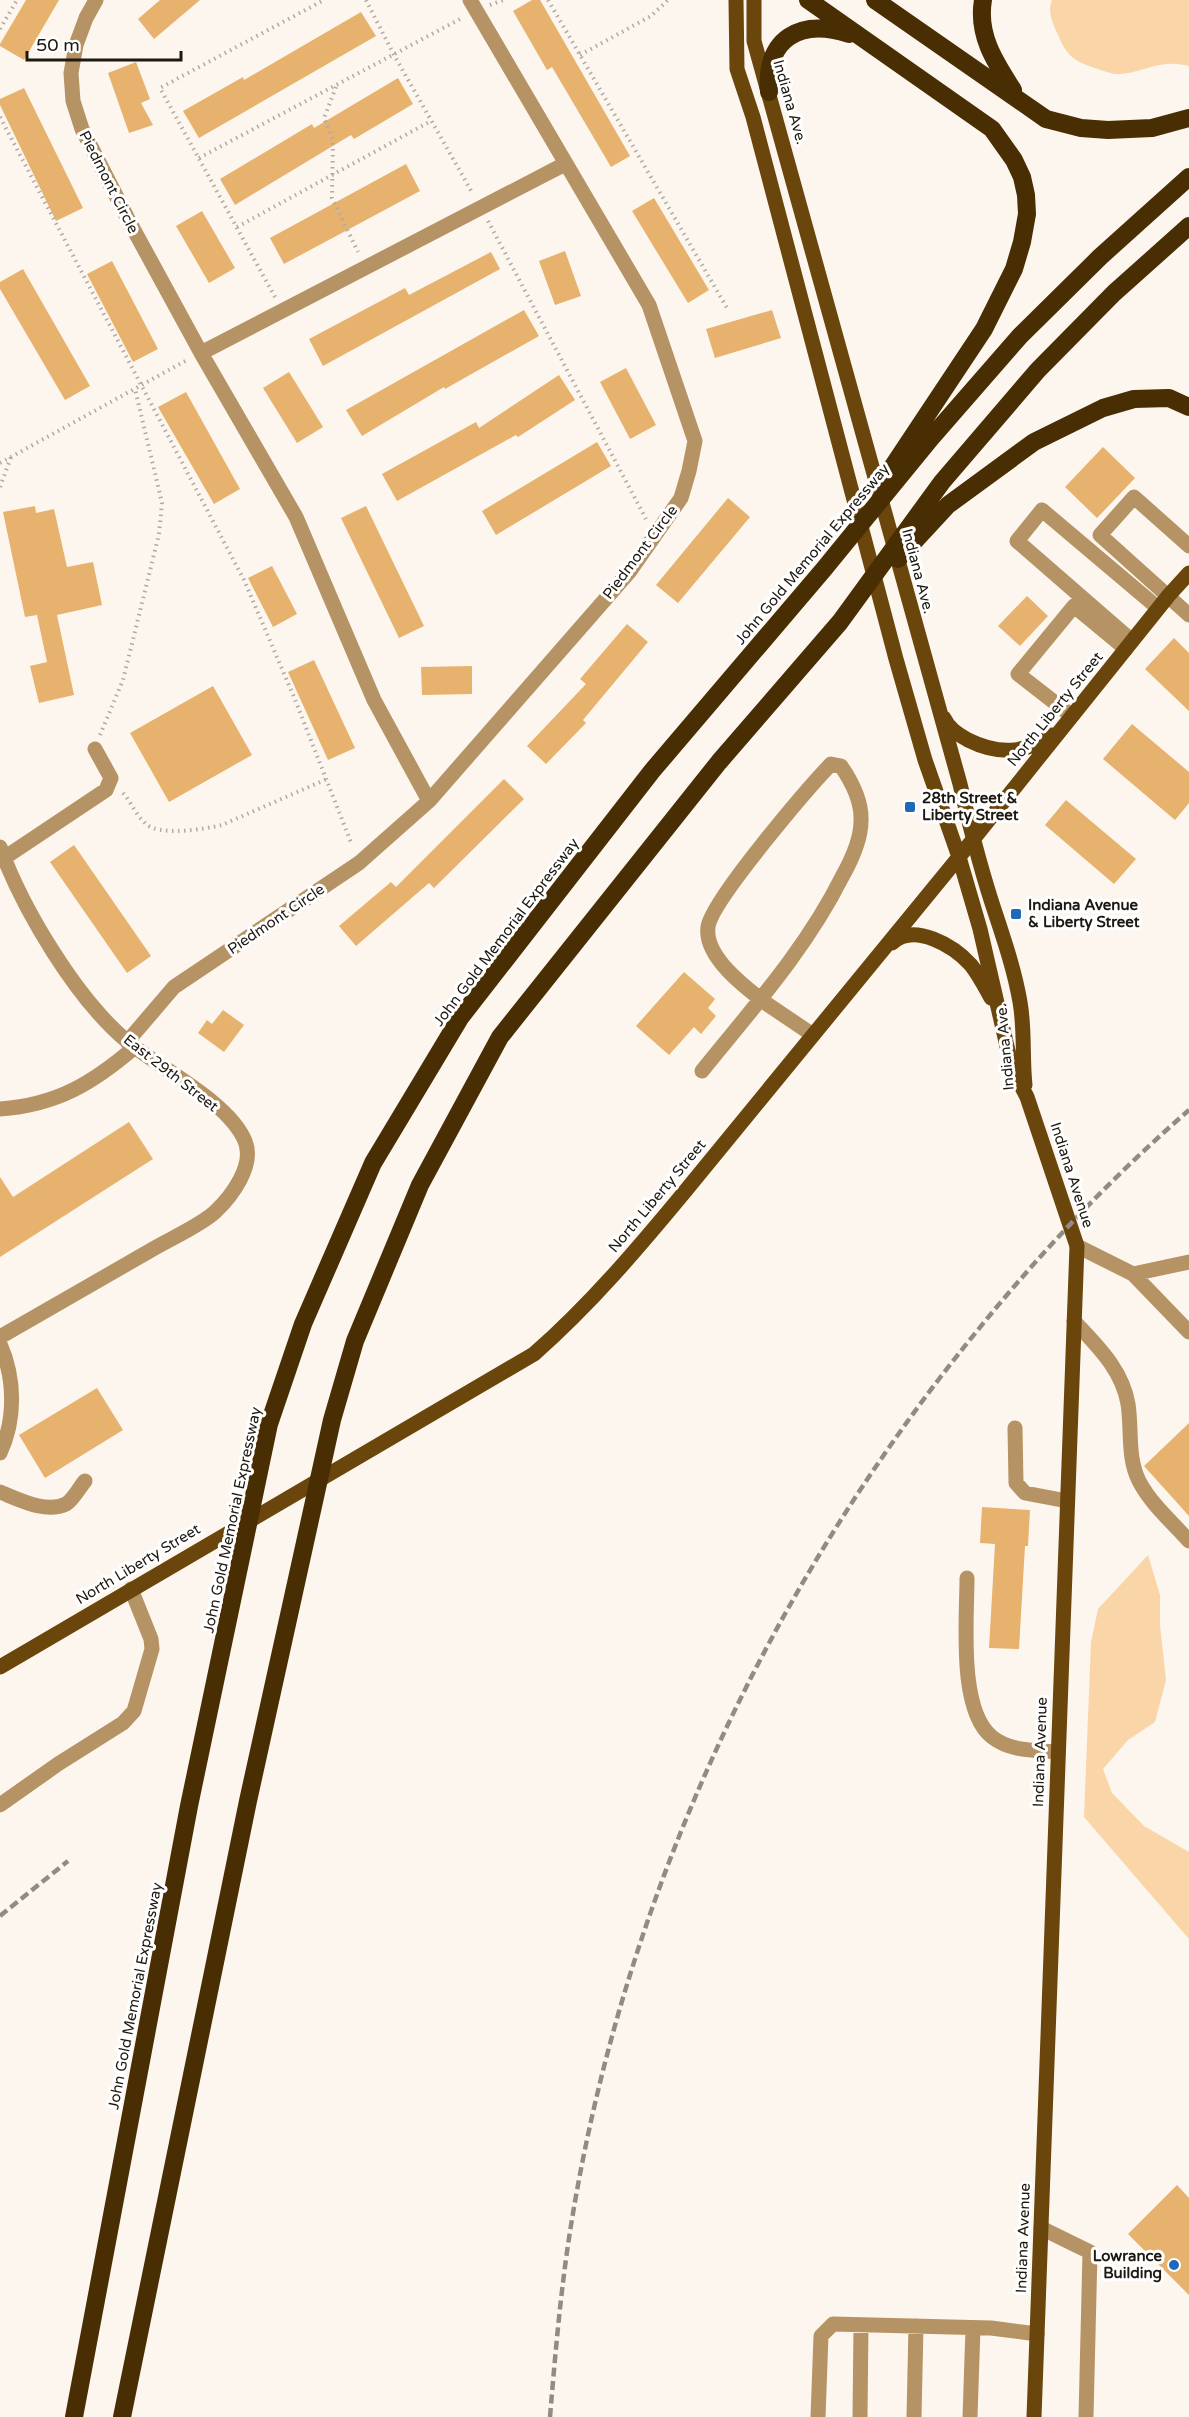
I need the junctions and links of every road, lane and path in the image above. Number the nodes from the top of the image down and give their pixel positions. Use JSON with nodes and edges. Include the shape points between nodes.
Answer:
{"nodes":[{"id":1,"x":17,"y":0,"type":"edge"},
{"id":2,"x":96,"y":0,"type":"edge"},
{"id":3,"x":324,"y":0,"type":"edge"},
{"id":4,"x":366,"y":0,"type":"edge"},
{"id":5,"x":504,"y":0,"type":"edge"},
{"id":6,"x":548,"y":0,"type":"edge"},
{"id":7,"x":668,"y":0,"type":"edge"},
{"id":8,"x":736,"y":0,"type":"edge"},
{"id":9,"x":754,"y":0,"type":"edge"},
{"id":10,"x":808,"y":0,"type":"edge"},
{"id":11,"x":875,"y":0,"type":"edge"},
{"id":12,"x":982,"y":0,"type":"edge"},
{"id":13,"x":473,"y":5,"type":"edge"},
{"id":14,"x":0,"y":29,"type":"edge"},
{"id":15,"x":858,"y":37,"type":"junction"},
{"id":16,"x":394,"y":55,"type":"junction"},
{"id":17,"x":580,"y":55,"type":"junction"},
{"id":18,"x":336,"y":86,"type":"junction"},
{"id":19,"x":770,"y":92,"type":"junction"},
{"id":20,"x":1019,"y":99,"type":"junction"},
{"id":21,"x":0,"y":117,"type":"edge"},
{"id":22,"x":1189,"y":118,"type":"edge"},
{"id":23,"x":431,"y":120,"type":"junction"},
{"id":24,"x":199,"y":158,"type":"junction"},
{"id":25,"x":565,"y":164,"type":"junction"},
{"id":26,"x":334,"y":176,"type":"junction"},
{"id":27,"x":1189,"y":177,"type":"edge"},
{"id":28,"x":481,"y":208,"type":"junction"},
{"id":29,"x":1189,"y":226,"type":"edge"},
{"id":30,"x":237,"y":227,"type":"junction"},
{"id":31,"x":365,"y":268,"type":"junction"},
{"id":32,"x":727,"y":308,"type":"dead end"},
{"id":33,"x":283,"y":310,"type":"junction"},
{"id":34,"x":201,"y":353,"type":"junction"},
{"id":35,"x":141,"y":385,"type":"junction"},
{"id":36,"x":135,"y":389,"type":"junction"},
{"id":37,"x":1189,"y":407,"type":"edge"},
{"id":38,"x":12,"y":456,"type":"junction"},
{"id":39,"x":0,"y":463,"type":"edge"},
{"id":40,"x":0,"y":487,"type":"edge"},
{"id":41,"x":654,"y":535,"type":"junction"},
{"id":42,"x":1189,"y":546,"type":"edge"},
{"id":43,"x":824,"y":569,"type":"junction"},
{"id":44,"x":1189,"y":573,"type":"edge"},
{"id":45,"x":1169,"y":595,"type":"junction"},
{"id":46,"x":1158,"y":608,"type":"junction"},
{"id":47,"x":1189,"y":615,"type":"edge"},
{"id":48,"x":840,"y":622,"type":"junction"},
{"id":49,"x":1129,"y":645,"type":"junction"},
{"id":50,"x":934,"y":696,"type":"junction"},
{"id":51,"x":1072,"y":716,"type":"junction"},
{"id":52,"x":1062,"y":729,"type":"junction"},
{"id":53,"x":94,"y":749,"type":"joint"},
{"id":54,"x":111,"y":778,"type":"junction"},
{"id":55,"x":327,"y":779,"type":"junction"},
{"id":56,"x":429,"y":801,"type":"junction"},
{"id":57,"x":972,"y":841,"type":"junction"},
{"id":58,"x":2,"y":853,"type":"edge"},
{"id":59,"x":959,"y":857,"type":"junction"},
{"id":60,"x":359,"y":863,"type":"junction"},
{"id":61,"x":873,"y":962,"type":"junction"},
{"id":62,"x":761,"y":999,"type":"junction"},
{"id":63,"x":1000,"y":1017,"type":"junction"},
{"id":64,"x":813,"y":1035,"type":"junction"},
{"id":65,"x":131,"y":1044,"type":"junction"},
{"id":66,"x":702,"y":1071,"type":"dead end"},
{"id":67,"x":1027,"y":1097,"type":"junction"},
{"id":68,"x":0,"y":1109,"type":"edge"},
{"id":69,"x":1077,"y":1246,"type":"junction"},
{"id":70,"x":1189,"y":1262,"type":"edge"},
{"id":71,"x":1133,"y":1274,"type":"junction"},
{"id":72,"x":1074,"y":1321,"type":"junction"},
{"id":73,"x":1189,"y":1332,"type":"edge"},
{"id":74,"x":0,"y":1337,"type":"edge"},
{"id":75,"x":0,"y":1344,"type":"edge"},
{"id":76,"x":1015,"y":1428,"type":"dead end"},
{"id":77,"x":0,"y":1454,"type":"edge"},
{"id":78,"x":85,"y":1481,"type":"dead end"},
{"id":79,"x":0,"y":1492,"type":"edge"},
{"id":80,"x":1067,"y":1501,"type":"junction"},
{"id":81,"x":1189,"y":1541,"type":"edge"},
{"id":82,"x":967,"y":1578,"type":"dead end"},
{"id":83,"x":131,"y":1590,"type":"junction"},
{"id":84,"x":0,"y":1667,"type":"edge"},
{"id":85,"x":1058,"y":1752,"type":"junction"},
{"id":86,"x":0,"y":1805,"type":"edge"},
{"id":87,"x":1041,"y":2228,"type":"junction"},
{"id":88,"x":861,"y":2325,"type":"junction"},
{"id":89,"x":916,"y":2326,"type":"junction"},
{"id":90,"x":973,"y":2328,"type":"junction"},
{"id":91,"x":1037,"y":2334,"type":"junction"},
{"id":92,"x":74,"y":2417,"type":"edge"},
{"id":93,"x":122,"y":2417,"type":"edge"},
{"id":94,"x":818,"y":2417,"type":"edge"},
{"id":95,"x":860,"y":2417,"type":"edge"},
{"id":96,"x":914,"y":2417,"type":"edge"},
{"id":97,"x":970,"y":2417,"type":"edge"},
{"id":98,"x":1034,"y":2417,"type":"edge"},
{"id":99,"x":1086,"y":2417,"type":"edge"}],
"edges":[{"from":1,"to":14,"type":"path"},
{"from":2,"to":34,"type":"street","name":"Piedmont Circle","via":[[76,45],[71,73],[73,101],[92,149]]},
{"from":3,"to":24,"type":"path","via":[[160,88]]},
{"from":4,"to":16,"type":"path"},
{"from":5,"to":13,"type":"path"},
{"from":6,"to":17,"type":"path"},
{"from":7,"to":17,"type":"path","via":[[651,16]]},
{"from":8,"to":59,"type":"main road","name":"Indiana Ave.","via":[[737,69],[896,658],[928,771]]},
{"from":9,"to":19,"type":"main road","name":"Indiana Ave.","via":[[754,41]]},
{"from":10,"to":15,"type":"highway"},
{"from":11,"to":20,"type":"highway"},
{"from":12,"to":20,"type":"highway","via":[[980,14],[991,56]]},
{"from":13,"to":16,"type":"path"},
{"from":13,"to":25,"type":"street","name":"Piedmont Circle"},
{"from":15,"to":19,"type":"highway","via":[[816,28],[798,31],[775,51],[768,74]]},
{"from":15,"to":43,"type":"highway","via":[[992,129],[1022,177],[1027,214],[1014,269],[984,329]]},
{"from":16,"to":18,"type":"path"},
{"from":16,"to":23,"type":"path"},
{"from":17,"to":32,"type":"path"},
{"from":18,"to":24,"type":"path"},
{"from":18,"to":26,"type":"path","via":[[324,118],[333,140]]},
{"from":19,"to":50,"type":"main road","name":"Indiana Ave."},
{"from":20,"to":22,"type":"highway","via":[[1046,119],[1081,128],[1152,128]]},
{"from":21,"to":35,"type":"path"},
{"from":23,"to":26,"type":"path"},
{"from":23,"to":28,"type":"path"},
{"from":24,"to":30,"type":"path"},
{"from":25,"to":28,"type":"street"},
{"from":25,"to":41,"type":"street","name":"Piedmont Circle","via":[[648,305],[695,441],[681,498]]},
{"from":26,"to":30,"type":"path"},
{"from":26,"to":31,"type":"path","via":[[332,198]]},
{"from":27,"to":43,"type":"highway","name":"John Gold Memorial Expressway","via":[[1020,336]]},
{"from":28,"to":31,"type":"street"},
{"from":28,"to":41,"type":"path"},
{"from":29,"to":48,"type":"highway","via":[[1114,293],[1038,370],[942,482]]},
{"from":30,"to":33,"type":"path"},
{"from":31,"to":33,"type":"street"},
{"from":33,"to":34,"type":"street"},
{"from":34,"to":35,"type":"path"},
{"from":34,"to":56,"type":"street","name":"Piedmont Circle","via":[[296,517],[374,700]]},
{"from":35,"to":36,"type":"path"},
{"from":35,"to":55,"type":"path","via":[[244,580]]},
{"from":36,"to":38,"type":"path"},
{"from":36,"to":53,"type":"path","via":[[162,503],[159,534],[123,680]]},
{"from":37,"to":48,"type":"highway","via":[[1169,398],[1134,399],[1103,408],[1034,442],[948,505]]},
{"from":38,"to":39,"type":"path"},
{"from":38,"to":40,"type":"path"},
{"from":41,"to":56,"type":"street","name":"Piedmont Circle","via":[[630,571]]},
{"from":42,"to":45,"type":"street","via":[[1134,497],[1100,535]]},
{"from":43,"to":92,"type":"highway","name":"John Gold Memorial Expressway","via":[[652,771],[460,1018],[373,1163],[303,1324],[269,1424],[189,1806]]},
{"from":44,"to":45,"type":"main road","name":"North Liberty Street"},
{"from":45,"to":46,"type":"main road","name":"North Liberty Street"},
{"from":45,"to":47,"type":"street"},
{"from":46,"to":49,"type":"main road","name":"North Liberty Street"},
{"from":46,"to":49,"type":"street","via":[[1042,510],[1017,542]]},
{"from":48,"to":93,"type":"highway","via":[[719,762],[500,1037],[420,1185],[355,1341],[332,1420],[248,1801]]},
{"from":49,"to":51,"type":"main road","name":"North Liberty Street"},
{"from":49,"to":51,"type":"street","via":[[1074,606],[1018,674]]},
{"from":50,"to":52,"type":"main road","via":[[948,725],[958,735],[988,748],[1006,752],[1026,749]]},
{"from":50,"to":57,"type":"main road","name":"Indiana Ave."},
{"from":51,"to":52,"type":"main road","name":"North Liberty Street"},
{"from":52,"to":57,"type":"main road","name":"North Liberty Street"},
{"from":53,"to":54,"type":"street"},
{"from":54,"to":55,"type":"path","via":[[151,828],[176,830],[222,825]]},
{"from":54,"to":58,"type":"street","via":[[106,790]]},
{"from":55,"to":60,"type":"path"},
{"from":56,"to":60,"type":"street","name":"Piedmont Circle"},
{"from":57,"to":59,"type":"main road","name":"North Liberty Street"},
{"from":57,"to":67,"type":"main road","name":"Indiana Ave.","via":[[1011,959],[1025,1044]]},
{"from":58,"to":65,"type":"street","name":"East 29th Street","via":[[28,910],[79,991]]},
{"from":59,"to":61,"type":"main road","name":"North Liberty Street"},
{"from":59,"to":63,"type":"main road","name":"Indiana Ave."},
{"from":60,"to":65,"type":"street","name":"Piedmont Circle","via":[[174,987]]},
{"from":61,"to":63,"type":"main road","via":[[900,936],[912,933],[945,945],[973,968]]},
{"from":61,"to":64,"type":"main road","name":"North Liberty Street"},
{"from":62,"to":62,"type":"street","via":[[739,982],[711,948],[708,927],[719,903],[818,778],[831,764],[841,766],[855,786],[861,820],[851,861],[829,904]]},
{"from":62,"to":64,"type":"street"},
{"from":62,"to":66,"type":"street"},
{"from":63,"to":67,"type":"main road","name":"Indiana Ave.","via":[[1012,1068]]},
{"from":64,"to":83,"type":"main road","name":"North Liberty Street","via":[[643,1242],[572,1320],[534,1354]]},
{"from":65,"to":68,"type":"street","name":"Piedmont Circle","via":[[104,1074],[58,1097]]},
{"from":65,"to":74,"type":"street","name":"East 29th Street","via":[[233,1122],[247,1147],[244,1175],[215,1212]]},
{"from":67,"to":69,"type":"main road","name":"Indiana Avenue"},
{"from":69,"to":71,"type":"street"},
{"from":69,"to":72,"type":"main road","name":"Indiana Avenue"},
{"from":70,"to":71,"type":"street"},
{"from":71,"to":73,"type":"street"},
{"from":72,"to":80,"type":"main road","name":"Indiana Avenue"},
{"from":72,"to":81,"type":"street","via":[[1114,1366],[1124,1386],[1131,1458],[1139,1481]]},
{"from":75,"to":77,"type":"street","via":[[8,1363],[12,1396]]},
{"from":76,"to":80,"type":"street","via":[[1016,1483],[1025,1493]]},
{"from":78,"to":79,"type":"street","via":[[67,1503],[52,1507],[34,1505]]},
{"from":80,"to":85,"type":"main road","name":"Indiana Avenue"},
{"from":82,"to":85,"type":"street","via":[[968,1674],[981,1727],[1015,1749]]},
{"from":83,"to":84,"type":"main road","name":"North Liberty Street"},
{"from":83,"to":86,"type":"street","via":[[152,1649],[134,1711],[123,1724]]},
{"from":85,"to":87,"type":"main road","name":"Indiana Avenue"},
{"from":87,"to":91,"type":"main road","name":"Indiana Avenue"},
{"from":87,"to":99,"type":"street","via":[[1090,2252]]},
{"from":88,"to":89,"type":"street"},
{"from":88,"to":94,"type":"street","via":[[833,2324],[821,2336]]},
{"from":88,"to":95,"type":"street"},
{"from":89,"to":90,"type":"street"},
{"from":89,"to":96,"type":"street"},
{"from":90,"to":91,"type":"street"},
{"from":90,"to":97,"type":"street"},
{"from":91,"to":98,"type":"main road","name":"Indiana Avenue"}]}
